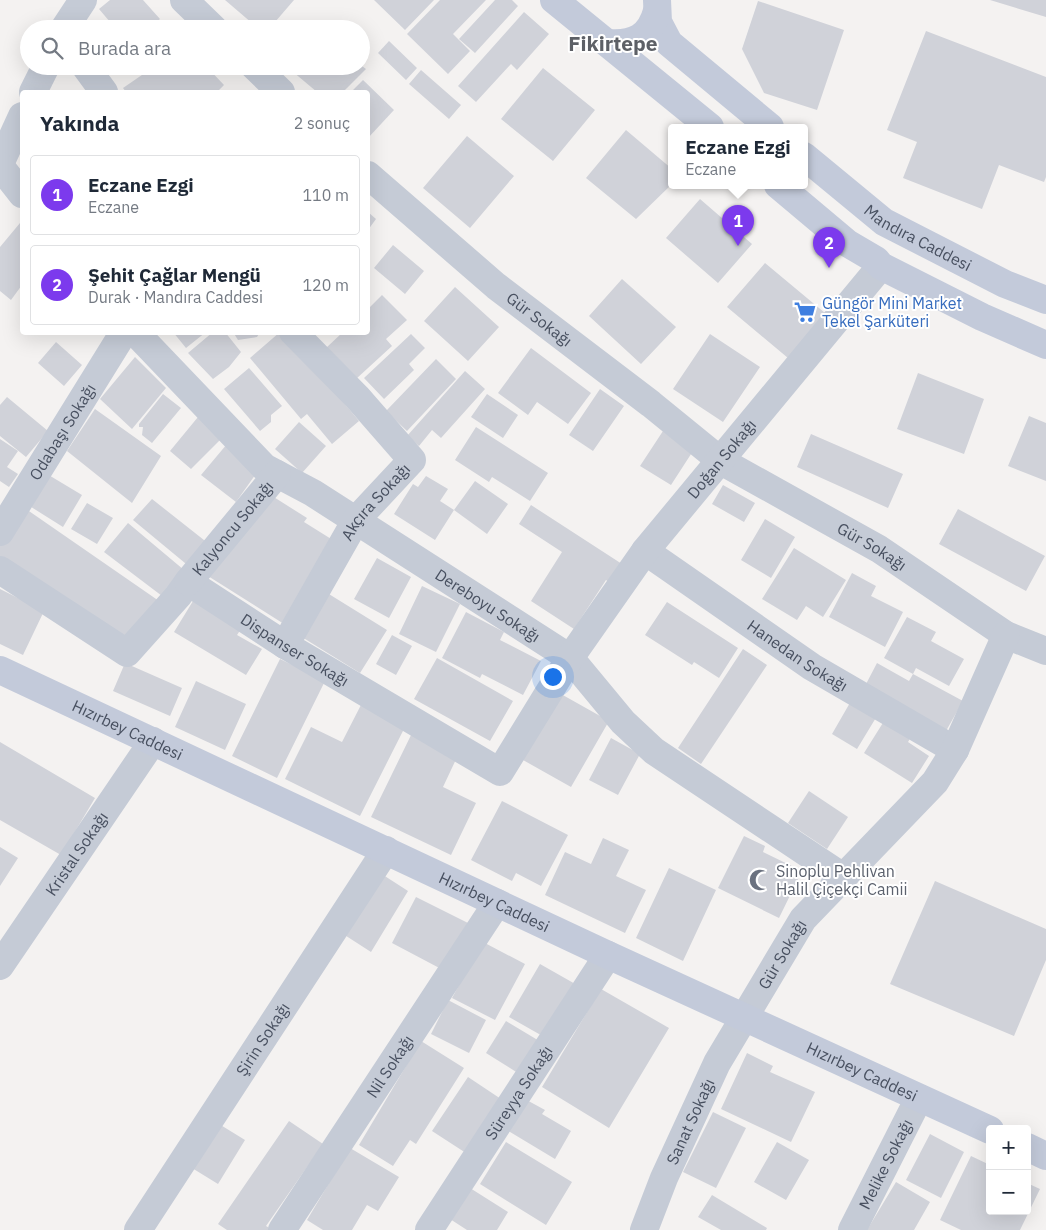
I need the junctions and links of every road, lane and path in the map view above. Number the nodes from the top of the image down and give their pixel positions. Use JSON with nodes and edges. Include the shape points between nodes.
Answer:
{"nodes":[{"id":1,"x":83,"y":0,"type":"edge"},
{"id":2,"x":184,"y":0,"type":"edge"},
{"id":3,"x":554,"y":0,"type":"edge"},
{"id":4,"x":582,"y":0,"type":"edge"},
{"id":5,"x":657,"y":5,"type":"edge"},
{"id":6,"x":70,"y":20,"type":"edge"},
{"id":7,"x":205,"y":20,"type":"edge"},
{"id":8,"x":599,"y":37,"type":"junction"},
{"id":9,"x":42,"y":75,"type":"edge"},
{"id":10,"x":92,"y":75,"type":"edge"},
{"id":11,"x":263,"y":75,"type":"edge"},
{"id":12,"x":34,"y":90,"type":"edge"},
{"id":13,"x":103,"y":90,"type":"edge"},
{"id":14,"x":279,"y":90,"type":"edge"},
{"id":15,"x":20,"y":120,"type":"edge"},
{"id":16,"x":706,"y":124,"type":"edge"},
{"id":17,"x":766,"y":124,"type":"edge"},
{"id":18,"x":808,"y":159,"type":"edge"},
{"id":19,"x":0,"y":165,"type":"edge"},
{"id":20,"x":370,"y":177,"type":"edge"},
{"id":21,"x":783,"y":189,"type":"edge"},
{"id":22,"x":20,"y":191,"type":"edge"},
{"id":23,"x":881,"y":266,"type":"junction"},
{"id":24,"x":1046,"y":300,"type":"edge"},
{"id":25,"x":122,"y":335,"type":"edge"},
{"id":26,"x":138,"y":335,"type":"edge"},
{"id":27,"x":296,"y":335,"type":"edge"},
{"id":28,"x":1046,"y":345,"type":"edge"},
{"id":29,"x":721,"y":462,"type":"junction"},
{"id":30,"x":277,"y":474,"type":"junction"},
{"id":31,"x":356,"y":520,"type":"junction"},
{"id":32,"x":0,"y":532,"type":"edge"},
{"id":33,"x":645,"y":551,"type":"junction"},
{"id":34,"x":0,"y":570,"type":"edge"},
{"id":35,"x":188,"y":582,"type":"junction"},
{"id":36,"x":1006,"y":635,"type":"junction"},
{"id":37,"x":285,"y":645,"type":"junction"},
{"id":38,"x":1046,"y":651,"type":"edge"},
{"id":39,"x":570,"y":658,"type":"junction"},
{"id":40,"x":0,"y":670,"type":"edge"},
{"id":41,"x":153,"y":741,"type":"junction"},
{"id":42,"x":956,"y":750,"type":"junction"},
{"id":43,"x":386,"y":850,"type":"junction"},
{"id":44,"x":842,"y":877,"type":"junction"},
{"id":45,"x":497,"y":903,"type":"junction"},
{"id":46,"x":608,"y":955,"type":"junction"},
{"id":47,"x":0,"y":966,"type":"edge"},
{"id":48,"x":745,"y":1018,"type":"junction"},
{"id":49,"x":918,"y":1098,"type":"junction"},
{"id":50,"x":986,"y":1128,"type":"edge"},
{"id":51,"x":1031,"y":1149,"type":"edge"},
{"id":52,"x":1046,"y":1156,"type":"edge"},
{"id":53,"x":138,"y":1230,"type":"edge"},
{"id":54,"x":282,"y":1230,"type":"edge"},
{"id":55,"x":429,"y":1230,"type":"edge"},
{"id":56,"x":644,"y":1230,"type":"edge"},
{"id":57,"x":852,"y":1230,"type":"edge"}],
"edges":[{"from":1,"to":6,"type":"street"},
{"from":2,"to":7,"type":"street"},
{"from":3,"to":8,"type":"street"},
{"from":4,"to":8,"type":"street","via":[[584,21]]},
{"from":5,"to":8,"type":"street","via":[[654,21],[640,38],[625,43]]},
{"from":5,"to":17,"type":"street","via":[[658,22],[669,43]]},
{"from":8,"to":16,"type":"street"},
{"from":9,"to":12,"type":"street"},
{"from":10,"to":13,"type":"street"},
{"from":11,"to":14,"type":"street"},
{"from":15,"to":19,"type":"street"},
{"from":18,"to":24,"type":"street","name":"Mandıra Caddesi","via":[[884,222],[1004,284]]},
{"from":19,"to":22,"type":"street"},
{"from":20,"to":29,"type":"street","name":"Gür Sokağı","via":[[496,286],[651,404]]},
{"from":21,"to":23,"type":"street","via":[[847,243]]},
{"from":23,"to":28,"type":"street"},
{"from":23,"to":29,"type":"street","name":"Doğan Sokağı"},
{"from":25,"to":32,"type":"street","name":"Odabaşı Sokağı"},
{"from":26,"to":30,"type":"street","name":"Dereboyu Sokağı","via":[[264,467]]},
{"from":27,"to":31,"type":"street","name":"Akçıra Sokağı","via":[[357,397],[412,460]]},
{"from":29,"to":33,"type":"street","name":"Doğan Sokağı"},
{"from":29,"to":36,"type":"street","name":"Gür Sokağı","via":[[880,550]]},
{"from":30,"to":31,"type":"street","name":"Dereboyu Sokağı"},
{"from":30,"to":35,"type":"street","name":"Kalyoncu Sokağı"},
{"from":31,"to":37,"type":"street","name":"Akçıra Sokağı"},
{"from":31,"to":39,"type":"street","name":"Dereboyu Sokağı"},
{"from":33,"to":39,"type":"street","name":"Doğan Sokağı"},
{"from":33,"to":42,"type":"street","name":"Hanedan Sokağı","via":[[812,667]]},
{"from":34,"to":35,"type":"street","via":[[127,652]]},
{"from":35,"to":37,"type":"street","name":"Dispanser Sokağı"},
{"from":36,"to":38,"type":"street"},
{"from":36,"to":42,"type":"street","name":"Gür Sokağı"},
{"from":37,"to":39,"type":"street","name":"Dispanser Sokağı","via":[[500,772]]},
{"from":39,"to":44,"type":"street","name":"Dereboyu Sokağı","via":[[624,722],[654,751]]},
{"from":40,"to":41,"type":"street","name":"Hızırbey Caddesi"},
{"from":41,"to":43,"type":"street","name":"Hızırbey Caddesi"},
{"from":41,"to":47,"type":"street","name":"Kristal Sokağı"},
{"from":42,"to":44,"type":"street","name":"Gür Sokağı","via":[[935,782]]},
{"from":43,"to":45,"type":"street","name":"Hızırbey Caddesi"},
{"from":43,"to":53,"type":"street","name":"Şirin Sokağı"},
{"from":44,"to":48,"type":"street","name":"Gür Sokağı","via":[[803,919]]},
{"from":45,"to":46,"type":"street","name":"Hızırbey Caddesi"},
{"from":45,"to":54,"type":"street","name":"Nil Sokağı"},
{"from":46,"to":48,"type":"street","name":"Hızırbey Caddesi"},
{"from":46,"to":55,"type":"street","name":"Süreyya Sokağı"},
{"from":48,"to":49,"type":"street","name":"Hızırbey Caddesi"},
{"from":48,"to":56,"type":"street","name":"Sanat Sokağı","via":[[687,1126]]},
{"from":49,"to":50,"type":"street","name":"Hızırbey Caddesi"},
{"from":49,"to":57,"type":"street","name":"Melike Sokağı"},
{"from":51,"to":52,"type":"street"}]}
